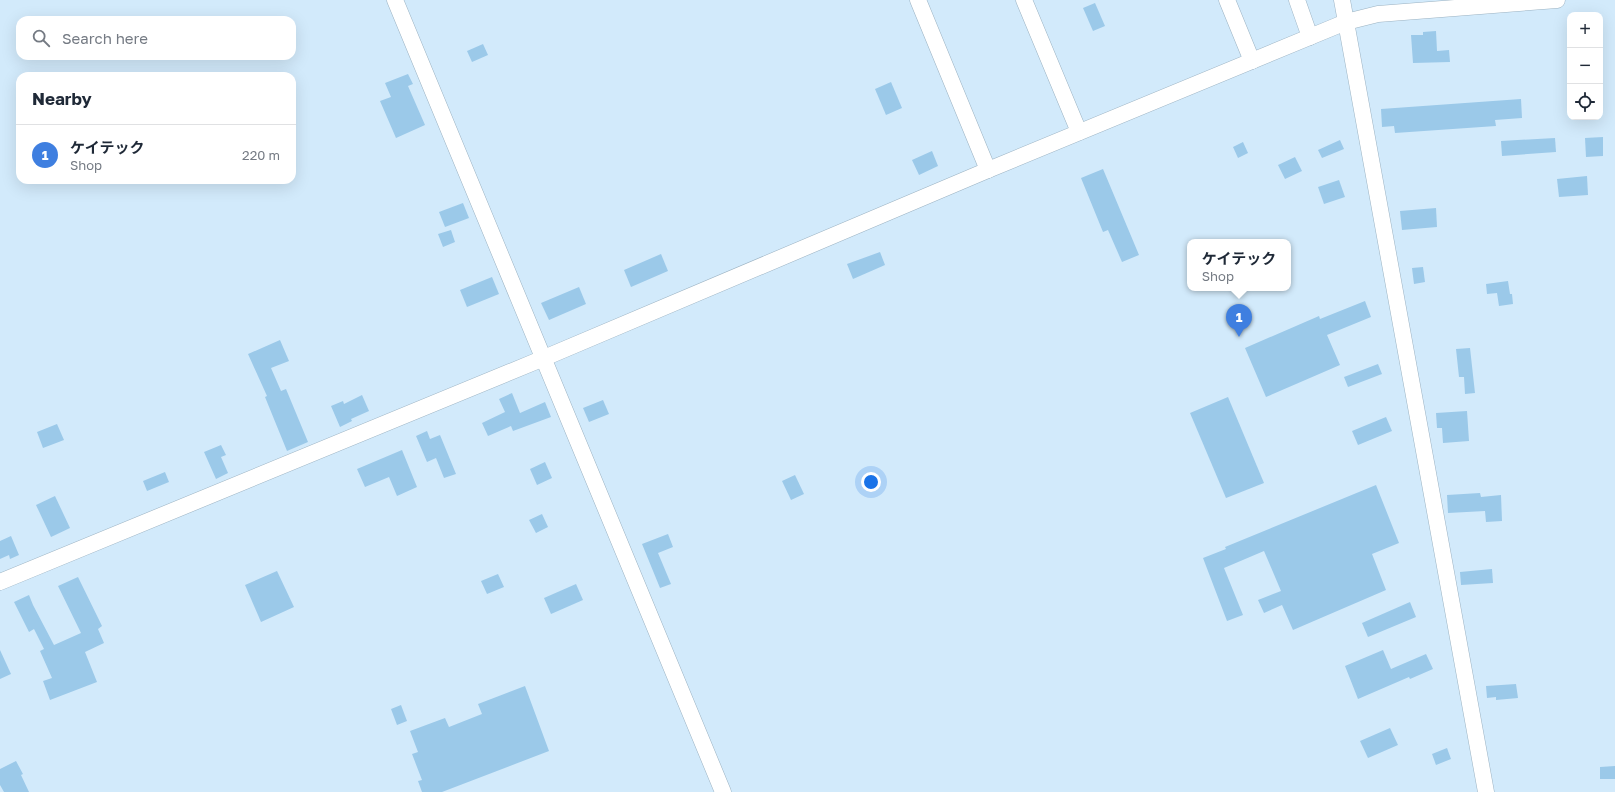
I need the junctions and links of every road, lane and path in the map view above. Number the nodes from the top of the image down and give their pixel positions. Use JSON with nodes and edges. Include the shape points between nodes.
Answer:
{"nodes":[{"id":1,"x":395,"y":0,"type":"edge"},
{"id":2,"x":918,"y":0,"type":"edge"},
{"id":3,"x":1024,"y":0,"type":"edge"},
{"id":4,"x":1227,"y":0,"type":"edge"},
{"id":5,"x":1297,"y":0,"type":"edge"},
{"id":6,"x":1342,"y":0,"type":"edge"},
{"id":7,"x":1557,"y":0,"type":"edge"},
{"id":8,"x":1346,"y":22,"type":"junction"},
{"id":9,"x":1310,"y":37,"type":"junction"},
{"id":10,"x":1252,"y":61,"type":"junction"},
{"id":11,"x":1079,"y":132,"type":"junction"},
{"id":12,"x":988,"y":170,"type":"junction"},
{"id":13,"x":544,"y":358,"type":"junction"},
{"id":14,"x":0,"y":582,"type":"edge"},
{"id":15,"x":723,"y":792,"type":"edge"},
{"id":16,"x":1486,"y":792,"type":"edge"}],
"edges":[{"from":1,"to":13,"type":"street"},
{"from":2,"to":12,"type":"street"},
{"from":3,"to":11,"type":"street"},
{"from":4,"to":10,"type":"street"},
{"from":5,"to":9,"type":"street"},
{"from":6,"to":8,"type":"street"},
{"from":7,"to":8,"type":"street","via":[[1378,14]]},
{"from":8,"to":9,"type":"street"},
{"from":8,"to":16,"type":"street"},
{"from":9,"to":10,"type":"street"},
{"from":10,"to":11,"type":"street"},
{"from":11,"to":12,"type":"street"},
{"from":12,"to":13,"type":"street"},
{"from":13,"to":14,"type":"street"},
{"from":13,"to":15,"type":"street"}]}
